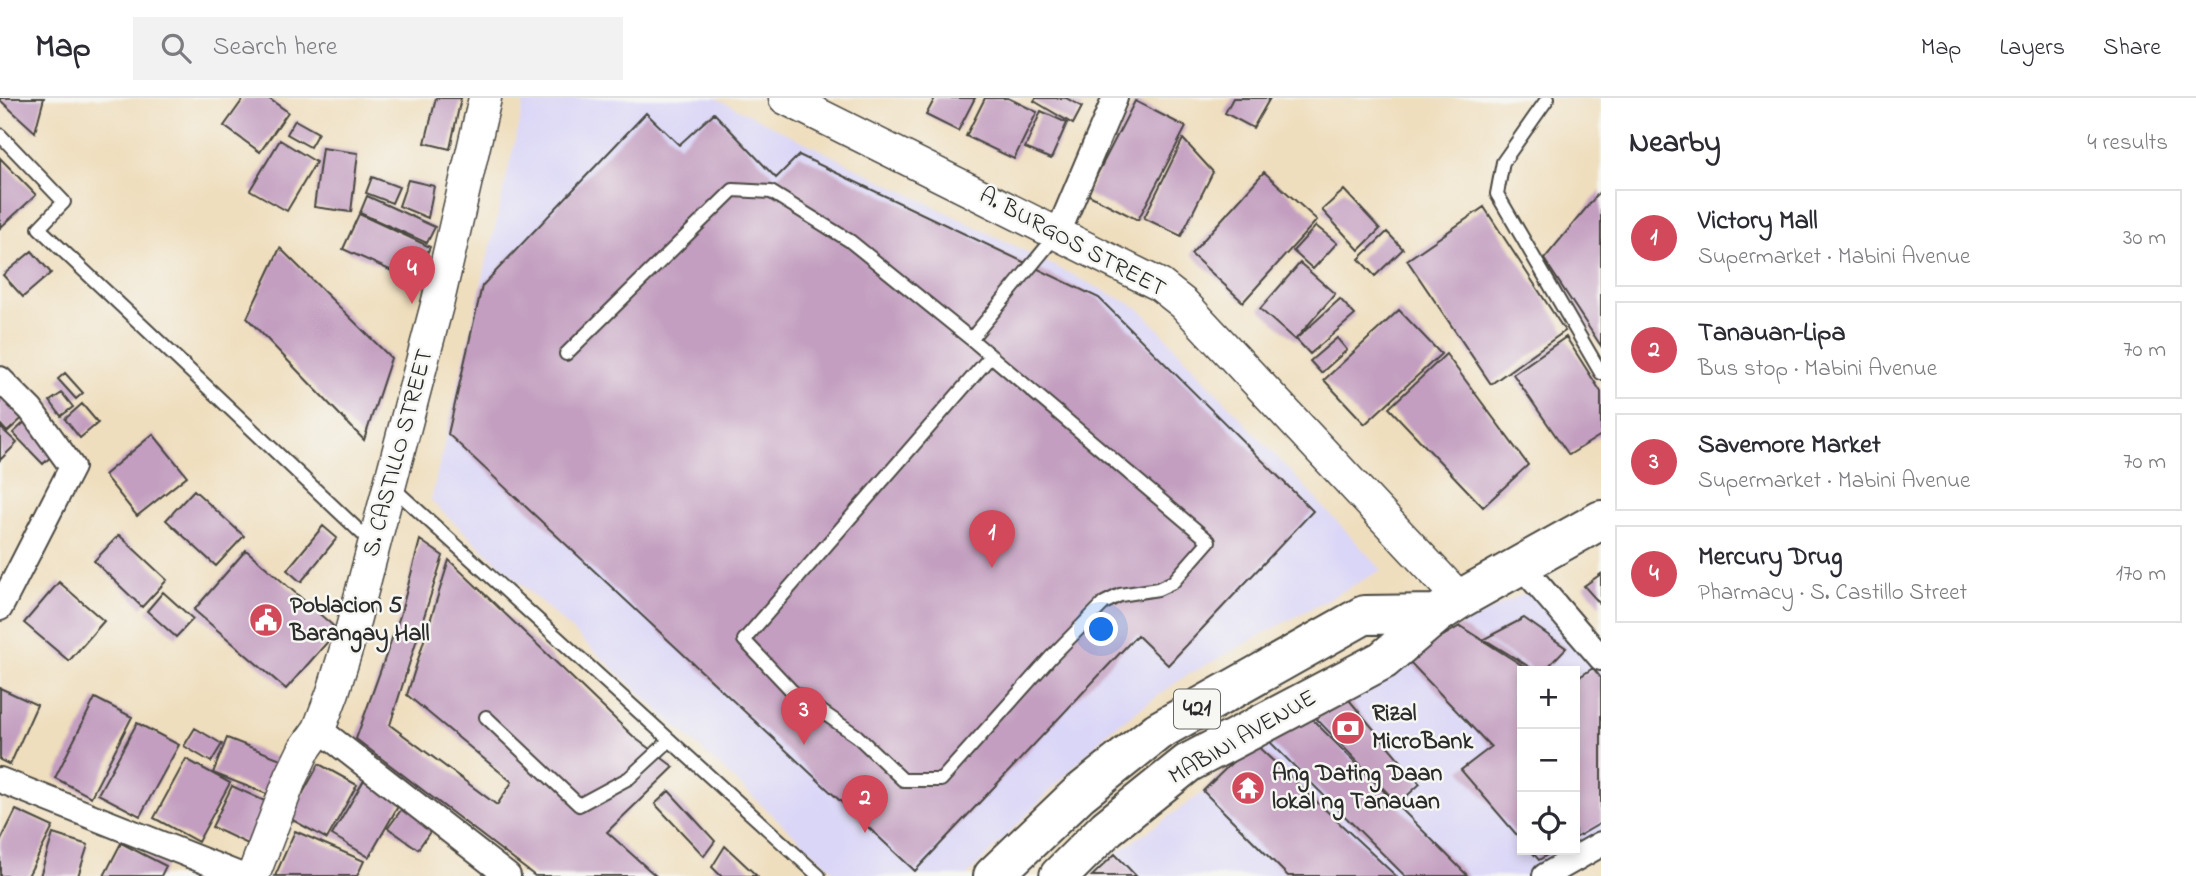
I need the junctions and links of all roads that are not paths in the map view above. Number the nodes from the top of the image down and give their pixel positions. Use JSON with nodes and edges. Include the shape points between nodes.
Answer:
{"nodes":[{"id":1,"x":485,"y":98,"type":"edge"},
{"id":2,"x":785,"y":98,"type":"edge"},
{"id":3,"x":1115,"y":98,"type":"edge"},
{"id":4,"x":1548,"y":98,"type":"edge"},
{"id":5,"x":0,"y":135,"type":"edge"},
{"id":6,"x":1058,"y":233,"type":"junction"},
{"id":7,"x":971,"y":339,"type":"junction"},
{"id":8,"x":566,"y":354,"type":"dead end"},
{"id":9,"x":991,"y":356,"type":"junction"},
{"id":10,"x":1601,"y":373,"type":"edge"},
{"id":11,"x":0,"y":379,"type":"edge"},
{"id":12,"x":390,"y":486,"type":"junction"},
{"id":13,"x":1601,"y":520,"type":"edge"},
{"id":14,"x":375,"y":545,"type":"junction"},
{"id":15,"x":1520,"y":565,"type":"junction"},
{"id":16,"x":1448,"y":607,"type":"junction"},
{"id":17,"x":0,"y":608,"type":"edge"},
{"id":18,"x":1601,"y":658,"type":"edge"},
{"id":19,"x":486,"y":718,"type":"dead end"},
{"id":20,"x":319,"y":729,"type":"junction"},
{"id":21,"x":670,"y":740,"type":"junction"},
{"id":22,"x":0,"y":780,"type":"edge"},
{"id":23,"x":1601,"y":844,"type":"edge"},
{"id":24,"x":242,"y":876,"type":"edge"},
{"id":25,"x":253,"y":876,"type":"edge"},
{"id":26,"x":508,"y":876,"type":"edge"},
{"id":27,"x":819,"y":876,"type":"edge"},
{"id":28,"x":993,"y":876,"type":"edge"},
{"id":29,"x":1059,"y":876,"type":"edge"},
{"id":30,"x":1545,"y":876,"type":"edge"}],
"edges":[{"from":1,"to":12,"type":"street","name":"S. CASTILLO STREET"},
{"from":2,"to":6,"type":"street","name":"A. BURGOS STREET"},
{"from":3,"to":6,"type":"street"},
{"from":4,"to":10,"type":"lane","via":[[1503,162],[1497,194]]},
{"from":5,"to":14,"type":"lane","via":[[64,202],[39,228]]},
{"from":6,"to":7,"type":"lane"},
{"from":6,"to":16,"type":"street","name":"A. BURGOS STREET","via":[[1160,285],[1184,304]]},
{"from":7,"to":8,"type":"lane","via":[[850,241],[771,192],[733,190]]},
{"from":7,"to":9,"type":"lane"},
{"from":9,"to":9,"type":"lane","via":[[744,640],[792,691],[858,736],[903,780],[941,780],[1104,603],[1172,582],[1209,541]]},
{"from":11,"to":17,"type":"street","via":[[31,410],[72,467]]},
{"from":12,"to":14,"type":"street","name":"S. CASTILLO STREET"},
{"from":12,"to":21,"type":"lane"},
{"from":13,"to":15,"type":"main road","name":"MABINI AVENUE","number":"421"},
{"from":14,"to":20,"type":"street","name":"S. CASTILLO STREET"},
{"from":15,"to":16,"type":"main road","name":"MABINI AVENUE","number":"421"},
{"from":15,"to":18,"type":"street"},
{"from":16,"to":28,"type":"main road","name":"MABINI AVENUE","number":"421","via":[[1364,615],[1158,731],[1079,794]]},
{"from":16,"to":29,"type":"main road","name":"MABINI AVENUE","number":"421","via":[[1383,660],[1188,764],[1107,828]]},
{"from":19,"to":21,"type":"lane","via":[[579,805],[629,778]]},
{"from":20,"to":25,"type":"street","name":"S. CASTILLO STREET","via":[[291,778]]},
{"from":20,"to":26,"type":"street"},
{"from":21,"to":27,"type":"lane"},
{"from":22,"to":24,"type":"street"},
{"from":23,"to":30,"type":"street"}]}
